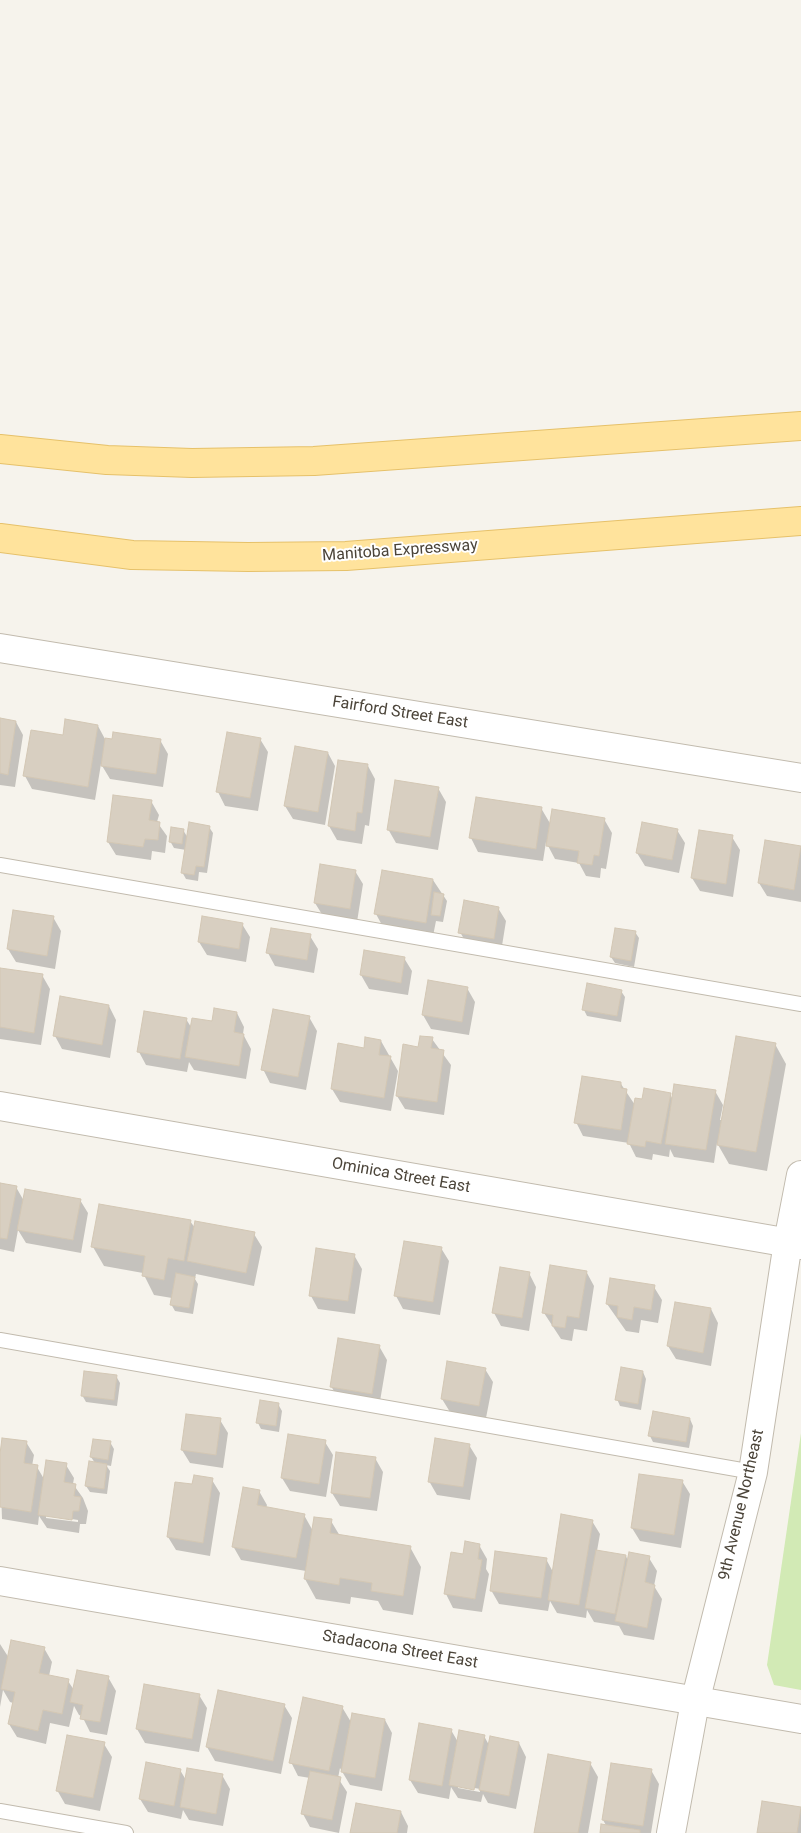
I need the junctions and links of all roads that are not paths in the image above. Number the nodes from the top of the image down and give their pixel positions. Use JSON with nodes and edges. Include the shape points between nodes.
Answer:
{"nodes":[{"id":1,"x":801,"y":426,"type":"edge"},
{"id":2,"x":0,"y":449,"type":"edge"},
{"id":3,"x":801,"y":521,"type":"edge"},
{"id":4,"x":0,"y":538,"type":"edge"},
{"id":5,"x":0,"y":648,"type":"edge"},
{"id":6,"x":801,"y":778,"type":"edge"},
{"id":7,"x":0,"y":865,"type":"edge"},
{"id":8,"x":801,"y":1004,"type":"edge"},
{"id":9,"x":0,"y":1106,"type":"edge"},
{"id":10,"x":801,"y":1175,"type":"edge"},
{"id":11,"x":794,"y":1244,"type":"edge"},
{"id":12,"x":0,"y":1340,"type":"edge"},
{"id":13,"x":752,"y":1472,"type":"junction"},
{"id":14,"x":0,"y":1581,"type":"edge"},
{"id":15,"x":694,"y":1702,"type":"junction"},
{"id":16,"x":801,"y":1719,"type":"edge"},
{"id":17,"x":0,"y":1811,"type":"edge"},
{"id":18,"x":126,"y":1833,"type":"edge"},
{"id":19,"x":671,"y":1833,"type":"edge"}],
"edges":[{"from":1,"to":2,"type":"main road","via":[[314,461],[192,464],[107,460]]},
{"from":3,"to":4,"type":"main road","name":"Manitoba Expressway","via":[[346,556],[132,555]]},
{"from":5,"to":6,"type":"street","name":"Fairford Street East"},
{"from":7,"to":8,"type":"lane"},
{"from":9,"to":11,"type":"street","name":"Ominica Street East"},
{"from":10,"to":11,"type":"street","name":"9th Avenue Northeast"},
{"from":11,"to":13,"type":"street","name":"9th Avenue Northeast"},
{"from":12,"to":13,"type":"lane"},
{"from":13,"to":15,"type":"street","name":"9th Avenue Northeast"},
{"from":14,"to":15,"type":"street","name":"Stadacona Street East"},
{"from":15,"to":16,"type":"street","name":"Stadacona Street East"},
{"from":15,"to":19,"type":"street","name":"9th Avenue Northeast"},
{"from":17,"to":18,"type":"lane"}]}
